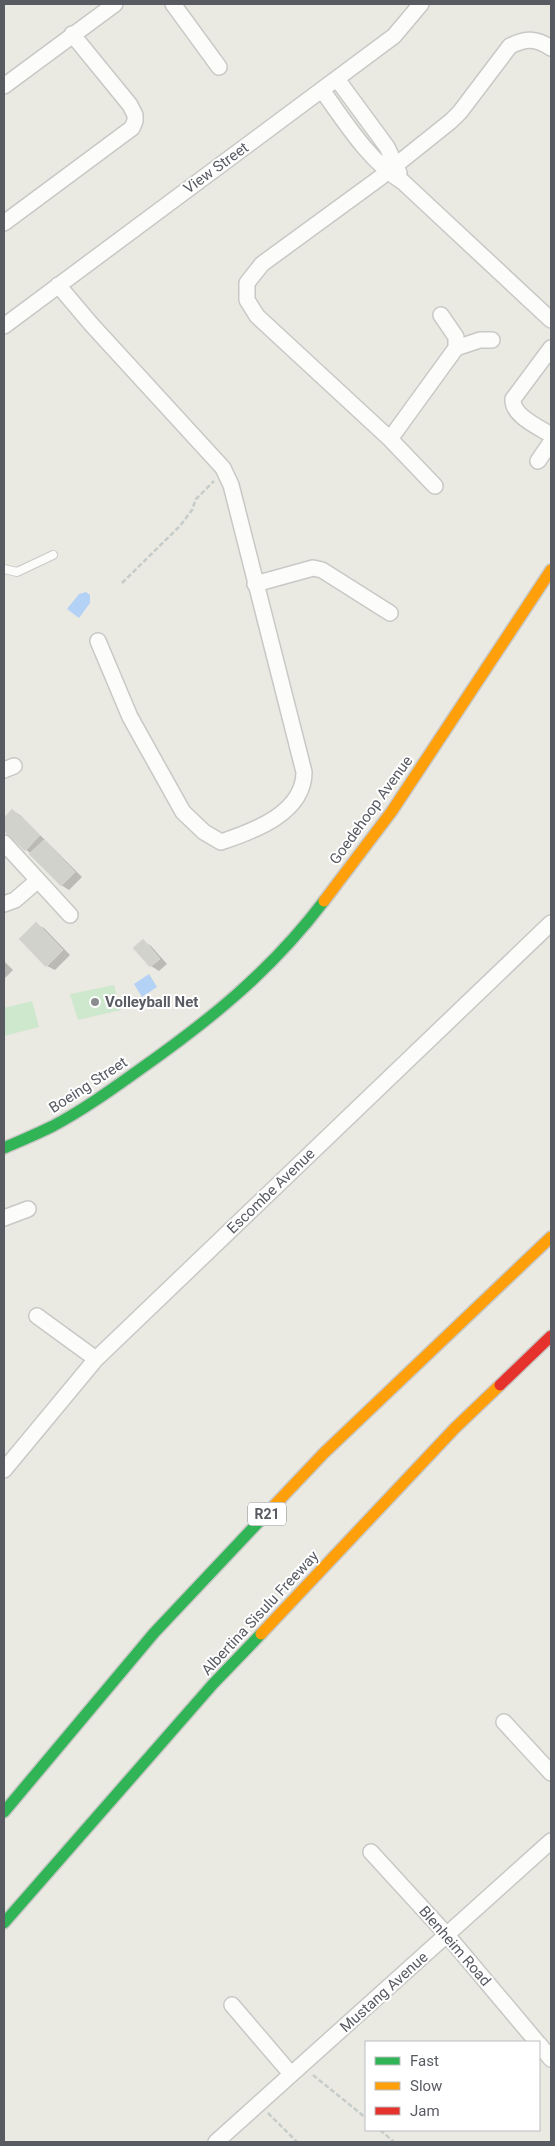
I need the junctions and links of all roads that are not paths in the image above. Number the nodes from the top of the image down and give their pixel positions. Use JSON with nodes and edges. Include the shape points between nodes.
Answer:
{"nodes":[{"id":1,"x":115,"y":4,"type":"edge"},
{"id":2,"x":174,"y":4,"type":"edge"},
{"id":3,"x":421,"y":4,"type":"edge"},
{"id":4,"x":72,"y":34,"type":"junction"},
{"id":5,"x":551,"y":48,"type":"edge"},
{"id":6,"x":219,"y":68,"type":"dead end"},
{"id":7,"x":337,"y":78,"type":"junction"},
{"id":8,"x":4,"y":86,"type":"edge"},
{"id":9,"x":322,"y":90,"type":"junction"},
{"id":10,"x":392,"y":168,"type":"junction"},
{"id":11,"x":4,"y":223,"type":"edge"},
{"id":12,"x":58,"y":285,"type":"junction"},
{"id":13,"x":441,"y":315,"type":"dead end"},
{"id":14,"x":551,"y":320,"type":"edge"},
{"id":15,"x":4,"y":326,"type":"edge"},
{"id":16,"x":492,"y":340,"type":"dead end"},
{"id":17,"x":456,"y":348,"type":"junction"},
{"id":18,"x":551,"y":348,"type":"edge"},
{"id":19,"x":551,"y":435,"type":"edge"},
{"id":20,"x":390,"y":439,"type":"junction"},
{"id":21,"x":551,"y":442,"type":"edge"},
{"id":22,"x":538,"y":461,"type":"dead end"},
{"id":23,"x":435,"y":486,"type":"dead end"},
{"id":24,"x":53,"y":555,"type":"dead end"},
{"id":25,"x":4,"y":569,"type":"edge"},
{"id":26,"x":551,"y":570,"type":"edge"},
{"id":27,"x":255,"y":584,"type":"junction"},
{"id":28,"x":390,"y":613,"type":"dead end"},
{"id":29,"x":98,"y":641,"type":"dead end"},
{"id":30,"x":4,"y":843,"type":"edge"},
{"id":31,"x":37,"y":881,"type":"junction"},
{"id":32,"x":4,"y":904,"type":"edge"},
{"id":33,"x":70,"y":915,"type":"dead end"},
{"id":34,"x":551,"y":923,"type":"edge"},
{"id":35,"x":183,"y":1039,"type":"joint"},
{"id":36,"x":4,"y":1148,"type":"edge"},
{"id":37,"x":28,"y":1209,"type":"dead end"},
{"id":38,"x":4,"y":1218,"type":"edge"},
{"id":39,"x":551,"y":1237,"type":"edge"},
{"id":40,"x":37,"y":1316,"type":"dead end"},
{"id":41,"x":551,"y":1336,"type":"edge"},
{"id":42,"x":96,"y":1359,"type":"junction"},
{"id":43,"x":4,"y":1470,"type":"edge"},
{"id":44,"x":504,"y":1722,"type":"dead end"},
{"id":45,"x":551,"y":1773,"type":"edge"},
{"id":46,"x":4,"y":1812,"type":"edge"},
{"id":47,"x":551,"y":1841,"type":"edge"},
{"id":48,"x":371,"y":1852,"type":"dead end"},
{"id":49,"x":4,"y":1923,"type":"edge"},
{"id":50,"x":447,"y":1935,"type":"junction"},
{"id":51,"x":232,"y":2005,"type":"dead end"},
{"id":52,"x":536,"y":2041,"type":"edge"},
{"id":53,"x":540,"y":2045,"type":"edge"},
{"id":54,"x":551,"y":2059,"type":"edge"},
{"id":55,"x":297,"y":2070,"type":"junction"},
{"id":56,"x":221,"y":2141,"type":"edge"}],
"edges":[{"from":1,"to":4,"type":"street"},
{"from":2,"to":6,"type":"street"},
{"from":3,"to":7,"type":"street","name":"View Street","via":[[394,36]]},
{"from":4,"to":8,"type":"street"},
{"from":4,"to":11,"type":"street","via":[[130,105],[135,121],[132,128]]},
{"from":5,"to":10,"type":"street","via":[[533,39],[510,46],[460,112]]},
{"from":7,"to":9,"type":"street","name":"View Street"},
{"from":7,"to":10,"type":"street","via":[[387,148]]},
{"from":9,"to":10,"type":"street","via":[[359,140]]},
{"from":9,"to":12,"type":"street","name":"View Street"},
{"from":10,"to":14,"type":"street","via":[[403,182]]},
{"from":10,"to":20,"type":"street","via":[[262,264],[247,283],[247,300],[257,316]]},
{"from":12,"to":15,"type":"street","name":"View Street"},
{"from":12,"to":27,"type":"street","via":[[223,468],[231,485]]},
{"from":13,"to":17,"type":"street","via":[[456,336]]},
{"from":16,"to":17,"type":"street","via":[[480,340]]},
{"from":17,"to":20,"type":"street"},
{"from":18,"to":19,"type":"street","via":[[512,403],[516,412]]},
{"from":20,"to":23,"type":"street"},
{"from":21,"to":22,"type":"street"},
{"from":24,"to":25,"type":"lane","via":[[17,572]]},
{"from":26,"to":35,"type":"main road","name":"Goedehoop Avenue","via":[[392,811],[301,930],[246,987]]},
{"from":27,"to":28,"type":"street","via":[[313,568],[322,570]]},
{"from":27,"to":29,"type":"street","via":[[304,780],[294,800],[278,816],[252,832],[222,842],[204,832],[183,812],[130,717]]},
{"from":30,"to":31,"type":"street"},
{"from":31,"to":32,"type":"street","via":[[15,900]]},
{"from":31,"to":33,"type":"street"},
{"from":34,"to":42,"type":"street","name":"Escombe Avenue"},
{"from":35,"to":36,"type":"main road","name":"Boeing Street","via":[[53,1126]]},
{"from":37,"to":38,"type":"street"},
{"from":39,"to":46,"type":"main road","number":"R21","via":[[324,1453],[154,1633]]},
{"from":40,"to":42,"type":"street"},
{"from":41,"to":49,"type":"main road","name":"Albertina Sisulu Freeway","via":[[454,1428],[220,1677]]},
{"from":42,"to":43,"type":"street","name":"Escombe Avenue"},
{"from":44,"to":45,"type":"street"},
{"from":47,"to":50,"type":"street","name":"Mustang Avenue"},
{"from":48,"to":50,"type":"street","name":"Blenheim Road"},
{"from":50,"to":52,"type":"street","name":"Blenheim Road"},
{"from":50,"to":55,"type":"street","name":"Mustang Avenue"},
{"from":51,"to":55,"type":"street"},
{"from":53,"to":54,"type":"street","name":"Blenheim Road"},
{"from":55,"to":56,"type":"street","name":"Mustang Avenue"}]}
